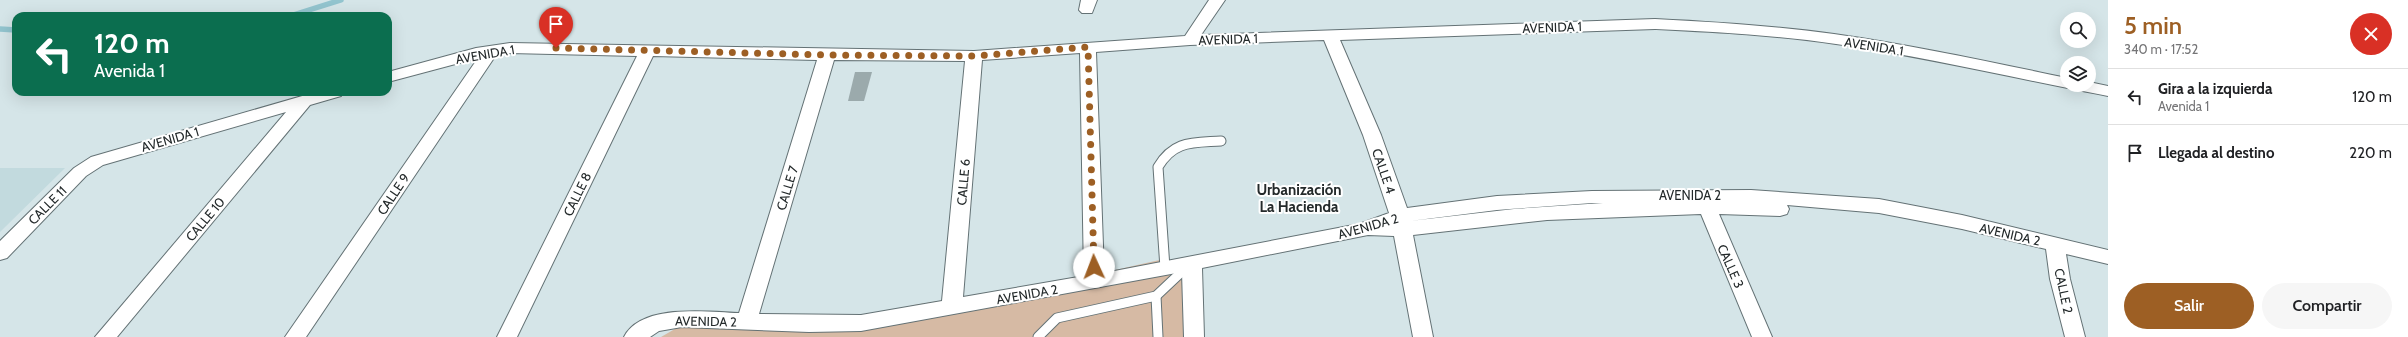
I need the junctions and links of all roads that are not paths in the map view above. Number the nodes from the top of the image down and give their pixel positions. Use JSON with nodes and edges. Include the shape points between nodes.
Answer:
{"nodes":[{"id":1,"x":1217,"y":0,"type":"edge"},
{"id":2,"x":1330,"y":35,"type":"junction"},
{"id":3,"x":1190,"y":40,"type":"junction"},
{"id":4,"x":1088,"y":47,"type":"junction"},
{"id":5,"x":648,"y":50,"type":"junction"},
{"id":6,"x":490,"y":51,"type":"junction"},
{"id":7,"x":827,"y":55,"type":"junction"},
{"id":8,"x":974,"y":56,"type":"junction"},
{"id":9,"x":392,"y":76,"type":"edge"},
{"id":10,"x":2060,"y":82,"type":"edge"},
{"id":11,"x":2096,"y":89,"type":"edge"},
{"id":12,"x":2108,"y":92,"type":"edge"},
{"id":13,"x":320,"y":96,"type":"edge"},
{"id":14,"x":305,"y":100,"type":"junction"},
{"id":15,"x":1221,"y":141,"type":"dead end"},
{"id":16,"x":97,"y":161,"type":"joint"},
{"id":17,"x":1704,"y":201,"type":"junction"},
{"id":18,"x":1401,"y":223,"type":"junction"},
{"id":19,"x":2056,"y":250,"type":"junction"},
{"id":20,"x":0,"y":252,"type":"edge"},
{"id":21,"x":2108,"y":257,"type":"edge"},
{"id":22,"x":1192,"y":262,"type":"junction"},
{"id":23,"x":1166,"y":268,"type":"junction"},
{"id":24,"x":2108,"y":268,"type":"edge"},
{"id":25,"x":1094,"y":282,"type":"junction"},
{"id":26,"x":1156,"y":296,"type":"junction"},
{"id":27,"x":952,"y":307,"type":"junction"},
{"id":28,"x":747,"y":321,"type":"junction"},
{"id":29,"x":105,"y":337,"type":"edge"},
{"id":30,"x":295,"y":337,"type":"edge"},
{"id":31,"x":507,"y":337,"type":"edge"},
{"id":32,"x":634,"y":337,"type":"edge"},
{"id":33,"x":1038,"y":337,"type":"edge"},
{"id":34,"x":1158,"y":337,"type":"edge"},
{"id":35,"x":1194,"y":337,"type":"edge"},
{"id":36,"x":1423,"y":337,"type":"edge"},
{"id":37,"x":1762,"y":337,"type":"edge"},
{"id":38,"x":2075,"y":337,"type":"edge"}],
"edges":[{"from":1,"to":3,"type":"street"},
{"from":2,"to":3,"type":"street","name":"AVENIDA 1"},
{"from":2,"to":10,"type":"street","name":"AVENIDA 1","via":[[1655,24],[1715,27],[1893,48]]},
{"from":2,"to":18,"type":"street","name":"CALLE 4","via":[[1372,135]]},
{"from":3,"to":4,"type":"street","name":"AVENIDA 1"},
{"from":4,"to":8,"type":"street","name":"AVENIDA 1"},
{"from":4,"to":25,"type":"street"},
{"from":5,"to":6,"type":"street","name":"AVENIDA 1","via":[[510,48]]},
{"from":5,"to":7,"type":"street","name":"AVENIDA 1"},
{"from":5,"to":31,"type":"street","name":"CALLE 8"},
{"from":6,"to":9,"type":"street","name":"AVENIDA 1"},
{"from":6,"to":30,"type":"street","name":"CALLE 9"},
{"from":7,"to":8,"type":"street","name":"AVENIDA 1"},
{"from":7,"to":28,"type":"street","name":"CALLE 7"},
{"from":8,"to":27,"type":"street","name":"CALLE 6"},
{"from":11,"to":12,"type":"street"},
{"from":13,"to":14,"type":"street","name":"AVENIDA 1"},
{"from":14,"to":16,"type":"street","name":"AVENIDA 1"},
{"from":14,"to":29,"type":"street","name":"CALLE 10"},
{"from":15,"to":23,"type":"lane","via":[[1185,143],[1164,154],[1158,167]]},
{"from":16,"to":20,"type":"street","name":"CALLE 11","via":[[80,172]]},
{"from":17,"to":18,"type":"street","name":"AVENIDA 2","via":[[1610,210]]},
{"from":17,"to":19,"type":"street","name":"AVENIDA 2","via":[[1920,225]]},
{"from":17,"to":37,"type":"street","name":"CALLE 3"},
{"from":18,"to":22,"type":"street","name":"AVENIDA 2"},
{"from":18,"to":36,"type":"street","name":"CALLE 4"},
{"from":19,"to":21,"type":"street","name":"AVENIDA 2"},
{"from":19,"to":24,"type":"street"},
{"from":19,"to":38,"type":"street","name":"CALLE 2"},
{"from":22,"to":23,"type":"street","name":"AVENIDA 2"},
{"from":22,"to":26,"type":"lane"},
{"from":22,"to":35,"type":"street"},
{"from":23,"to":25,"type":"street","name":"AVENIDA 2"},
{"from":25,"to":27,"type":"street","name":"AVENIDA 2"},
{"from":26,"to":33,"type":"lane","via":[[1057,318]]},
{"from":26,"to":34,"type":"lane"},
{"from":27,"to":28,"type":"street","name":"AVENIDA 2","via":[[861,323]]},
{"from":28,"to":32,"type":"street","name":"AVENIDA 2","via":[[667,320],[654,324]]}]}
